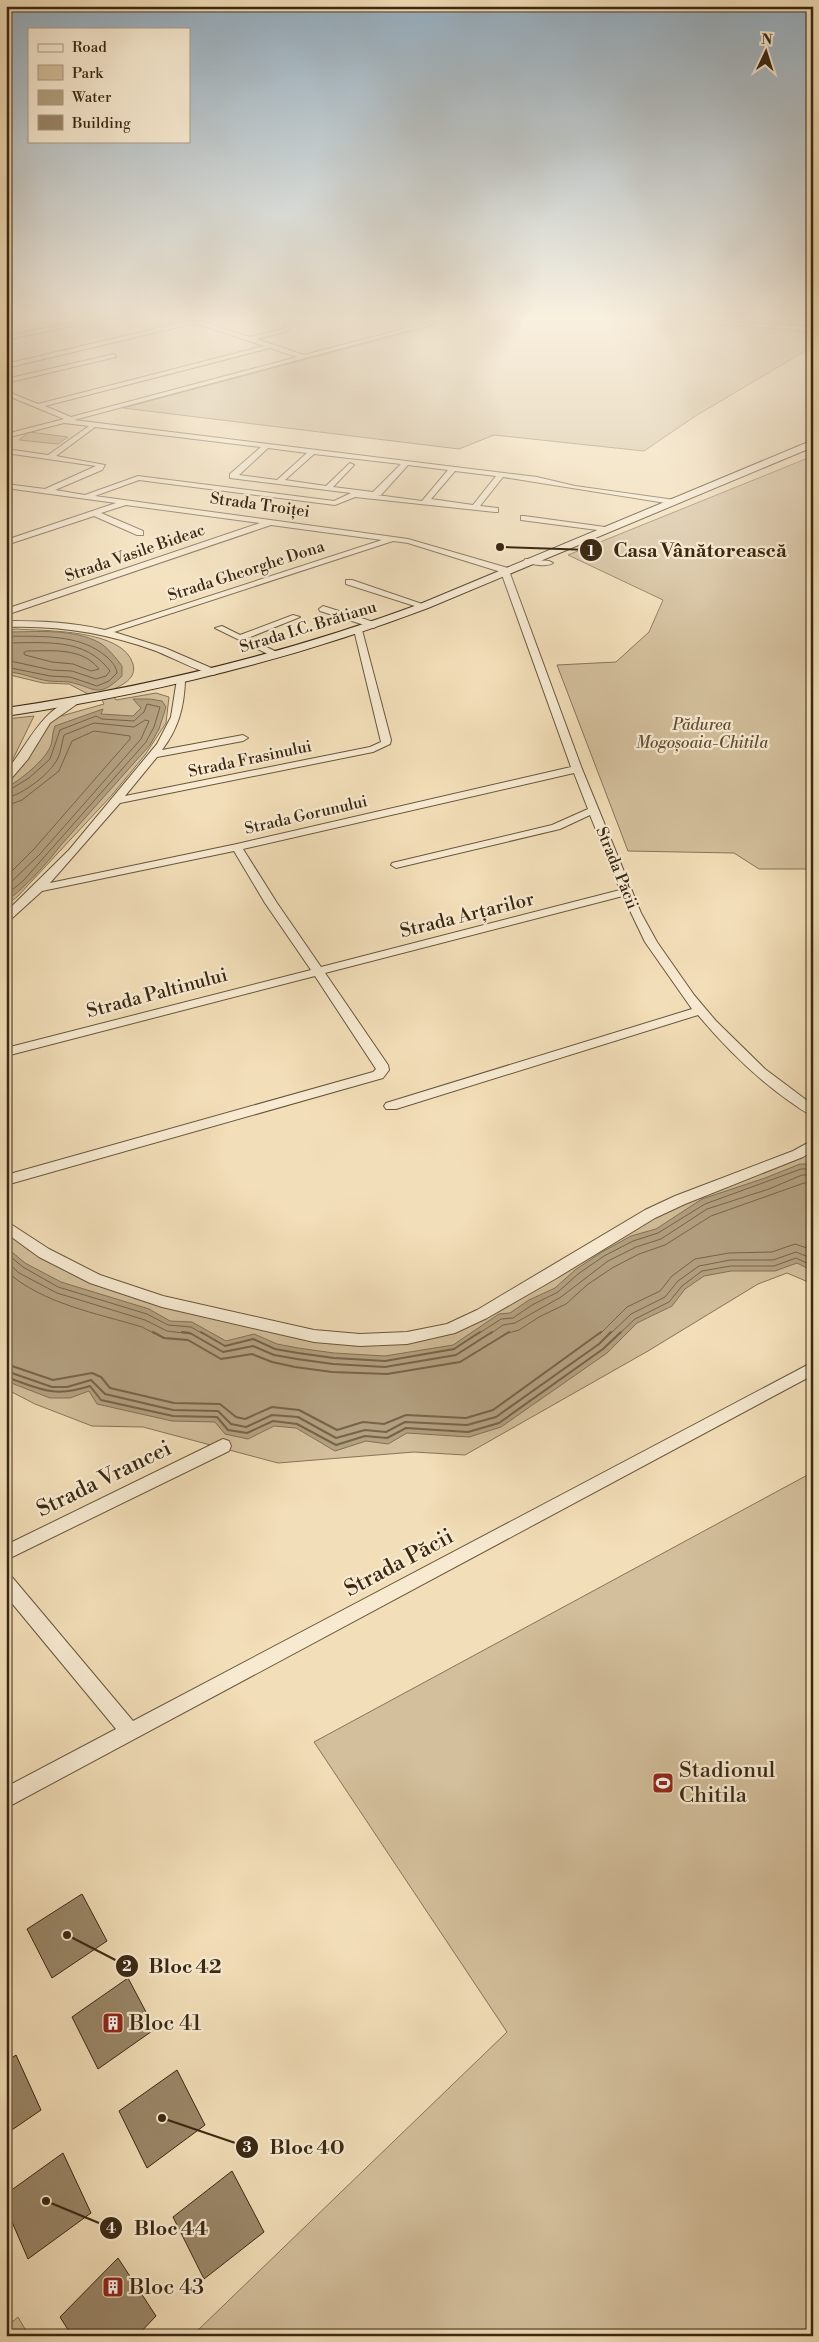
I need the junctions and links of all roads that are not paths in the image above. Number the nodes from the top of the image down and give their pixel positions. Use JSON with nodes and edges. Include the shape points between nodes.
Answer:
{"nodes":[{"id":1,"x":28,"y":430,"type":"edge"},
{"id":2,"x":87,"y":430,"type":"edge"},
{"id":3,"x":146,"y":430,"type":"edge"},
{"id":4,"x":6,"y":436,"type":"edge"},
{"id":5,"x":813,"y":443,"type":"edge"},
{"id":6,"x":266,"y":446,"type":"junction"},
{"id":7,"x":6,"y":451,"type":"edge"},
{"id":8,"x":312,"y":452,"type":"junction"},
{"id":9,"x":50,"y":457,"type":"junction"},
{"id":10,"x":406,"y":463,"type":"junction"},
{"id":11,"x":350,"y":465,"type":"dead end"},
{"id":12,"x":454,"y":469,"type":"junction"},
{"id":13,"x":501,"y":475,"type":"junction"},
{"id":14,"x":279,"y":482,"type":"junction"},
{"id":15,"x":6,"y":486,"type":"edge"},
{"id":16,"x":23,"y":488,"type":"junction"},
{"id":17,"x":328,"y":488,"type":"junction"},
{"id":18,"x":47,"y":491,"type":"junction"},
{"id":19,"x":6,"y":493,"type":"edge"},
{"id":20,"x":86,"y":496,"type":"junction"},
{"id":21,"x":127,"y":502,"type":"junction"},
{"id":22,"x":672,"y":502,"type":"junction"},
{"id":23,"x":430,"y":504,"type":"dead end"},
{"id":24,"x":475,"y":507,"type":"junction"},
{"id":25,"x":495,"y":510,"type":"dead end"},
{"id":26,"x":94,"y":513,"type":"junction"},
{"id":27,"x":524,"y":518,"type":"dead end"},
{"id":28,"x":273,"y":522,"type":"junction"},
{"id":29,"x":605,"y":529,"type":"junction"},
{"id":30,"x":140,"y":533,"type":"dead end"},
{"id":31,"x":393,"y":539,"type":"junction"},
{"id":32,"x":6,"y":543,"type":"edge"},
{"id":33,"x":528,"y":561,"type":"junction"},
{"id":34,"x":550,"y":563,"type":"dead end"},
{"id":35,"x":505,"y":570,"type":"junction"},
{"id":36,"x":349,"y":582,"type":"dead end"},
{"id":37,"x":424,"y":606,"type":"junction"},
{"id":38,"x":323,"y":609,"type":"dead end"},
{"id":39,"x":6,"y":612,"type":"edge"},
{"id":40,"x":296,"y":617,"type":"dead end"},
{"id":41,"x":6,"y":624,"type":"edge"},
{"id":42,"x":374,"y":625,"type":"junction"},
{"id":43,"x":219,"y":628,"type":"dead end"},
{"id":44,"x":358,"y":630,"type":"junction"},
{"id":45,"x":108,"y":631,"type":"junction"},
{"id":46,"x":240,"y":638,"type":"junction"},
{"id":47,"x":276,"y":655,"type":"junction"},
{"id":48,"x":214,"y":672,"type":"junction"},
{"id":49,"x":180,"y":681,"type":"junction"},
{"id":50,"x":74,"y":702,"type":"junction"},
{"id":51,"x":6,"y":712,"type":"edge"},
{"id":52,"x":243,"y":738,"type":"dead end"},
{"id":53,"x":152,"y":755,"type":"junction"},
{"id":54,"x":577,"y":769,"type":"junction"},
{"id":55,"x":6,"y":778,"type":"edge"},
{"id":56,"x":117,"y":800,"type":"junction"},
{"id":57,"x":593,"y":810,"type":"junction"},
{"id":58,"x":237,"y":847,"type":"junction"},
{"id":59,"x":396,"y":865,"type":"dead end"},
{"id":60,"x":41,"y":888,"type":"junction"},
{"id":61,"x":626,"y":892,"type":"junction"},
{"id":62,"x":6,"y":918,"type":"edge"},
{"id":63,"x":317,"y":971,"type":"junction"},
{"id":64,"x":701,"y":1010,"type":"junction"},
{"id":65,"x":6,"y":1052,"type":"edge"},
{"id":66,"x":391,"y":1106,"type":"dead end"},
{"id":67,"x":813,"y":1111,"type":"edge"},
{"id":68,"x":813,"y":1145,"type":"edge"},
{"id":69,"x":6,"y":1180,"type":"edge"},
{"id":70,"x":6,"y":1226,"type":"edge"},
{"id":71,"x":813,"y":1368,"type":"edge"},
{"id":72,"x":223,"y":1446,"type":"dead end"},
{"id":73,"x":6,"y":1553,"type":"edge"},
{"id":74,"x":6,"y":1583,"type":"edge"},
{"id":75,"x":130,"y":1732,"type":"junction"},
{"id":76,"x":6,"y":1798,"type":"edge"}],
"edges":[{"from":1,"to":4,"type":"street"},
{"from":2,"to":9,"type":"street"},
{"from":3,"to":6,"type":"street"},
{"from":5,"to":22,"type":"main road"},
{"from":6,"to":8,"type":"street"},
{"from":6,"to":14,"type":"street","via":[[233,476]]},
{"from":7,"to":9,"type":"street"},
{"from":8,"to":10,"type":"street"},
{"from":8,"to":14,"type":"street"},
{"from":9,"to":18,"type":"street","via":[[101,465]]},
{"from":10,"to":12,"type":"street"},
{"from":10,"to":17,"type":"street","via":[[376,494]]},
{"from":11,"to":17,"type":"street"},
{"from":12,"to":13,"type":"street"},
{"from":12,"to":24,"type":"street","via":[[426,501]]},
{"from":13,"to":22,"type":"street"},
{"from":13,"to":24,"type":"street"},
{"from":14,"to":17,"type":"street"},
{"from":15,"to":16,"type":"street","name":"Strada Troiței"},
{"from":16,"to":18,"type":"street","name":"Strada Troiței"},
{"from":16,"to":19,"type":"street"},
{"from":18,"to":20,"type":"street","name":"Strada Troiței"},
{"from":20,"to":21,"type":"street","name":"Strada Troiței"},
{"from":20,"to":23,"type":"street","via":[[138,478],[335,503],[354,496]]},
{"from":21,"to":26,"type":"street"},
{"from":21,"to":28,"type":"street","name":"Strada Troiței"},
{"from":22,"to":29,"type":"main road"},
{"from":24,"to":25,"type":"street"},
{"from":26,"to":30,"type":"street"},
{"from":26,"to":32,"type":"street"},
{"from":27,"to":29,"type":"street"},
{"from":28,"to":31,"type":"street","name":"Strada Troiței"},
{"from":28,"to":39,"type":"street","name":"Strada Vasile Bideac"},
{"from":29,"to":33,"type":"main road","name":"Strada I.C. Brătianu"},
{"from":31,"to":35,"type":"street","name":"Strada Troiței","via":[[434,547]]},
{"from":31,"to":45,"type":"street","name":"Strada Gheorghe Dona"},
{"from":33,"to":34,"type":"street"},
{"from":33,"to":35,"type":"main road","name":"Strada I.C. Brătianu"},
{"from":35,"to":37,"type":"main road","name":"Strada I.C. Brătianu"},
{"from":35,"to":54,"type":"street","name":"Strada Păcii"},
{"from":36,"to":37,"type":"street"},
{"from":37,"to":42,"type":"main road","name":"Strada I.C. Brătianu"},
{"from":38,"to":42,"type":"street"},
{"from":40,"to":46,"type":"street"},
{"from":41,"to":45,"type":"street","via":[[52,624]]},
{"from":42,"to":44,"type":"main road","name":"Strada I.C. Brătianu"},
{"from":43,"to":46,"type":"street"},
{"from":44,"to":47,"type":"main road","name":"Strada I.C. Brătianu"},
{"from":44,"to":56,"type":"street","name":"Strada Frasinului","via":[[385,744]]},
{"from":45,"to":48,"type":"street","via":[[157,647]]},
{"from":46,"to":47,"type":"street"},
{"from":47,"to":48,"type":"main road","name":"Strada I.C. Brătianu"},
{"from":48,"to":49,"type":"main road","name":"Strada I.C. Brătianu"},
{"from":49,"to":50,"type":"main road","name":"Strada I.C. Brătianu"},
{"from":49,"to":53,"type":"street","via":[[180,701],[174,722]]},
{"from":50,"to":51,"type":"main road","name":"Strada I.C. Brătianu"},
{"from":50,"to":55,"type":"street","via":[[46,721],[24,757]]},
{"from":52,"to":53,"type":"street"},
{"from":53,"to":56,"type":"street"},
{"from":54,"to":57,"type":"street","name":"Strada Păcii"},
{"from":54,"to":58,"type":"street","name":"Strada Gorunului"},
{"from":56,"to":60,"type":"street"},
{"from":57,"to":59,"type":"street","via":[[556,827]]},
{"from":57,"to":61,"type":"street","name":"Strada Păcii"},
{"from":58,"to":60,"type":"street","name":"Strada Gorunului"},
{"from":58,"to":63,"type":"street"},
{"from":60,"to":62,"type":"street"},
{"from":61,"to":63,"type":"street","name":"Strada Arțarilor"},
{"from":61,"to":64,"type":"street","name":"Strada Păcii","via":[[645,933]]},
{"from":63,"to":65,"type":"street","name":"Strada Paltinului"},
{"from":63,"to":69,"type":"street","via":[[382,1065],[383,1070],[378,1075]]},
{"from":64,"to":66,"type":"street"},
{"from":64,"to":67,"type":"street","name":"Strada Păcii","via":[[750,1063],[783,1092]]},
{"from":68,"to":70,"type":"street","via":[[650,1214],[482,1314],[450,1329],[406,1338],[360,1340],[314,1336],[162,1301],[95,1279],[44,1253]]},
{"from":71,"to":75,"type":"street","name":"Strada Păcii"},
{"from":72,"to":73,"type":"street","name":"Strada Vrancei"},
{"from":74,"to":75,"type":"street"},
{"from":75,"to":76,"type":"street","name":"Strada Păcii"}]}
